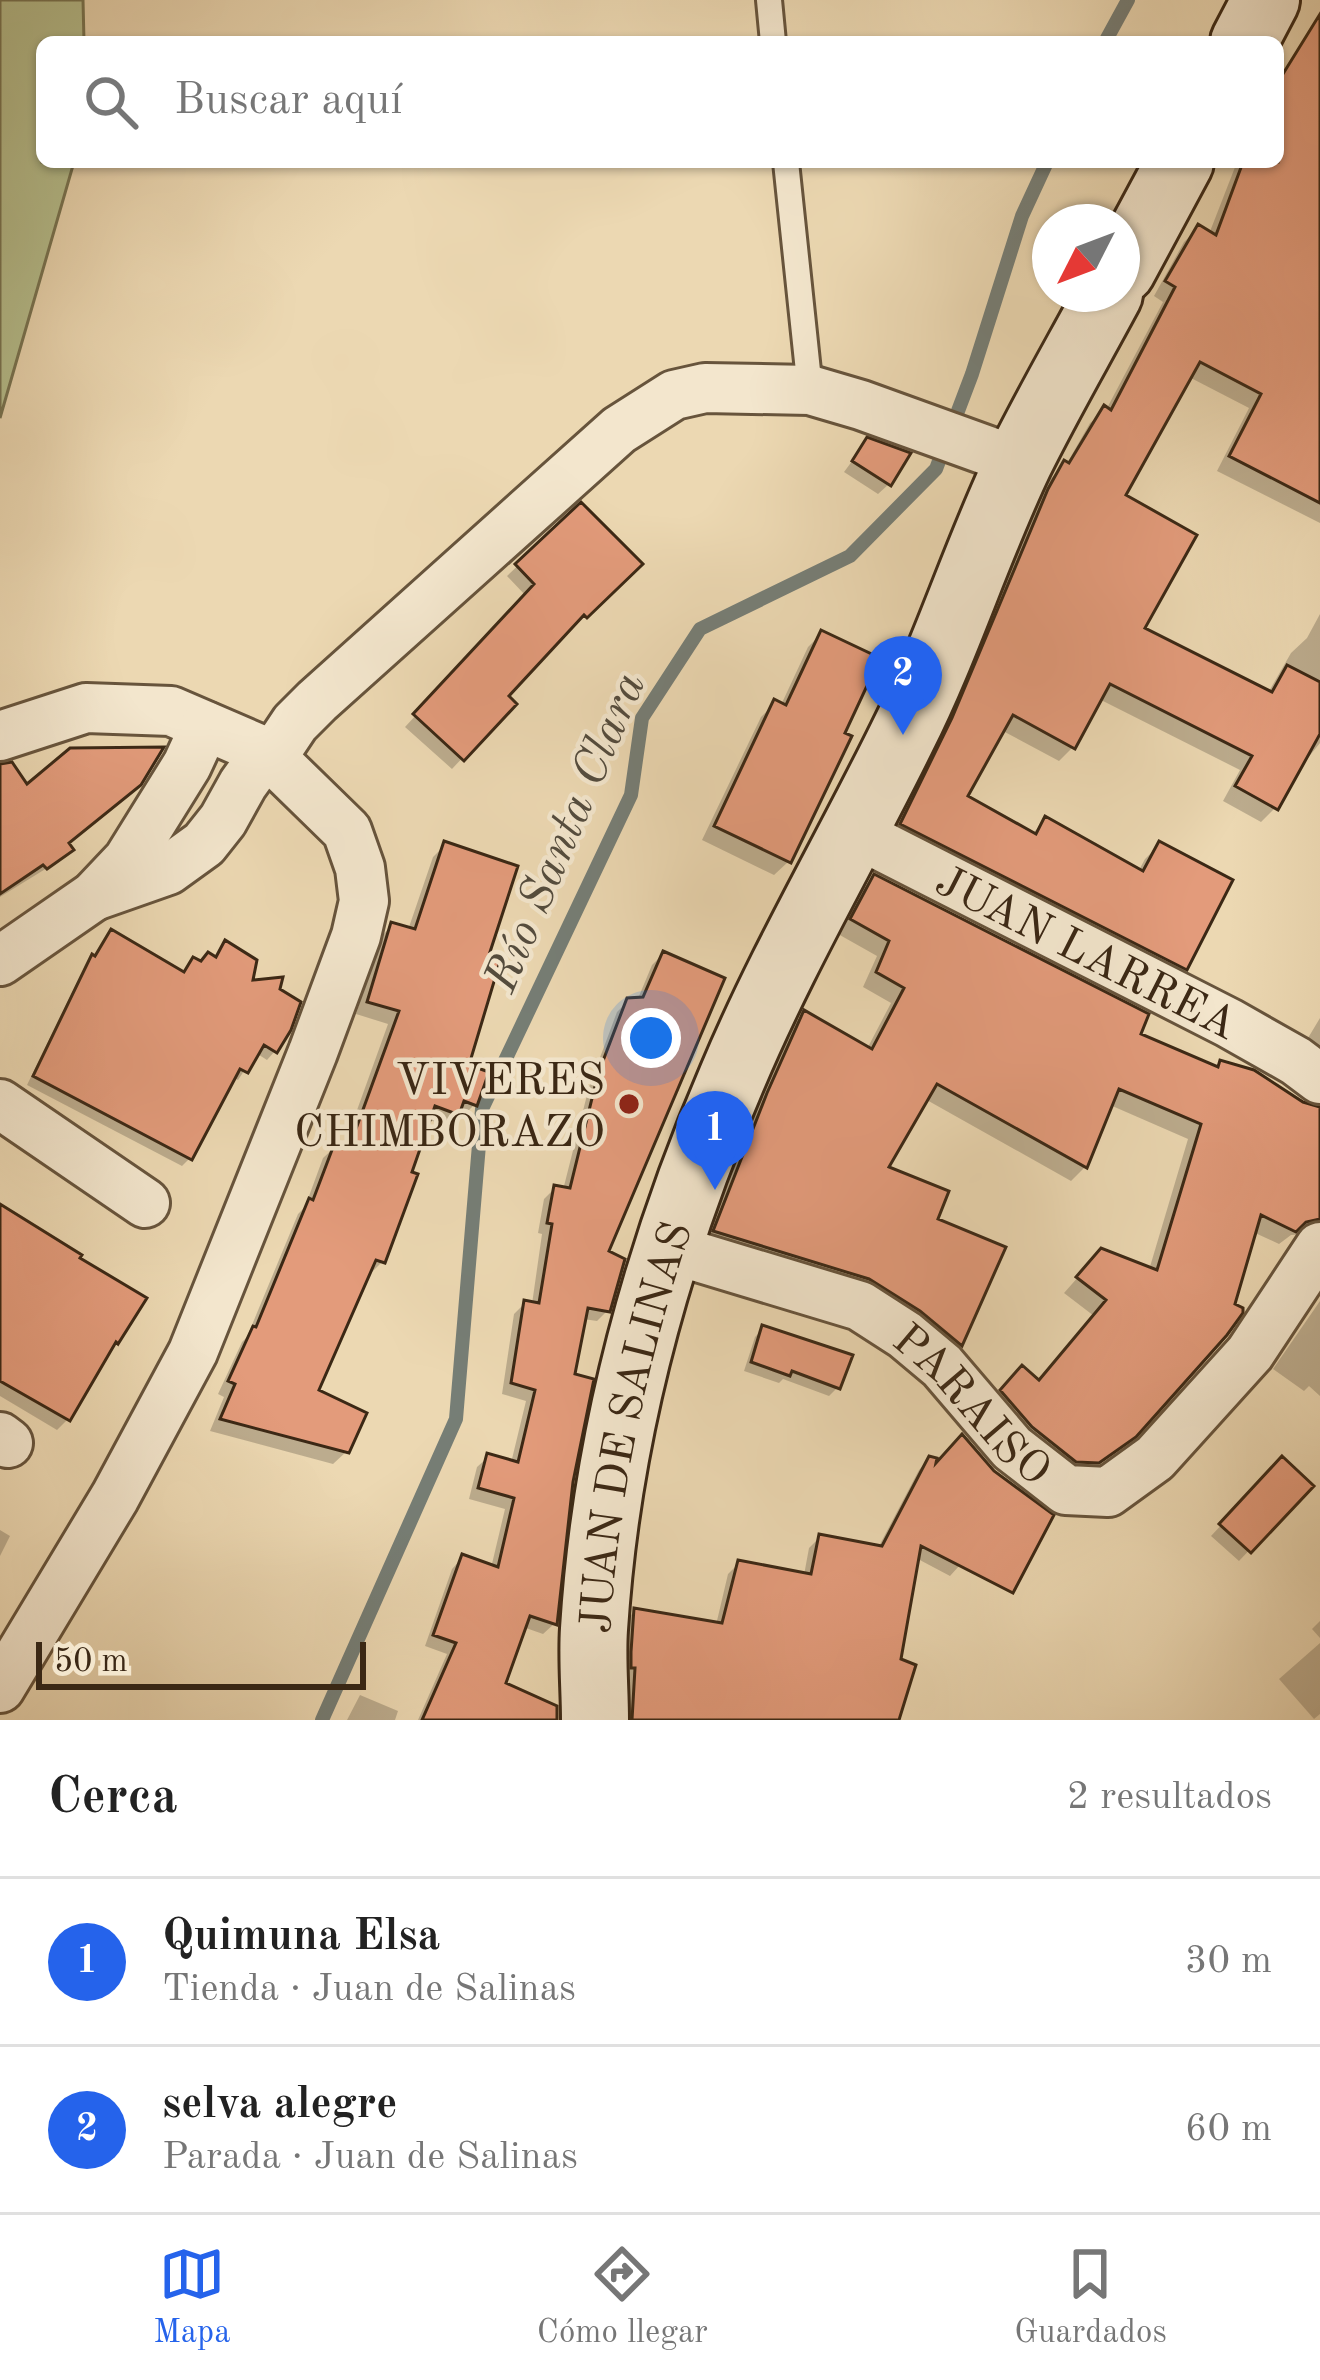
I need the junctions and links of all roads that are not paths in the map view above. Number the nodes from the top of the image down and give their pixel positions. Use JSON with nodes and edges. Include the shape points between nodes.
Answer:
{"nodes":[{"id":1,"x":769,"y":0,"type":"edge"},
{"id":2,"x":1266,"y":0,"type":"edge"},
{"id":3,"x":772,"y":36,"type":"edge"},
{"id":4,"x":1247,"y":36,"type":"edge"},
{"id":5,"x":787,"y":168,"type":"edge"},
{"id":6,"x":1177,"y":168,"type":"edge"},
{"id":7,"x":1140,"y":236,"type":"edge"},
{"id":8,"x":1099,"y":312,"type":"edge"},
{"id":9,"x":810,"y":390,"type":"junction"},
{"id":10,"x":1019,"y":462,"type":"junction"},
{"id":11,"x":205,"y":725,"type":"junction"},
{"id":12,"x":0,"y":736,"type":"edge"},
{"id":13,"x":266,"y":752,"type":"junction"},
{"id":14,"x":852,"y":831,"type":"junction"},
{"id":15,"x":94,"y":896,"type":"junction"},
{"id":16,"x":0,"y":961,"type":"edge"},
{"id":17,"x":1320,"y":1079,"type":"edge"},
{"id":18,"x":0,"y":1104,"type":"edge"},
{"id":19,"x":145,"y":1203,"type":"dead end"},
{"id":20,"x":1320,"y":1247,"type":"edge"},
{"id":21,"x":668,"y":1248,"type":"junction"},
{"id":22,"x":0,"y":1688,"type":"edge"},
{"id":23,"x":596,"y":1720,"type":"edge"}],
"edges":[{"from":1,"to":3,"type":"lane"},
{"from":2,"to":4,"type":"street"},
{"from":5,"to":9,"type":"lane"},
{"from":6,"to":7,"type":"street"},
{"from":8,"to":10,"type":"street","name":"JUAN DE SALINAS"},
{"from":9,"to":10,"type":"street"},
{"from":9,"to":13,"type":"street","via":[[705,388],[647,410]]},
{"from":10,"to":14,"type":"street","name":"JUAN DE SALINAS","via":[[904,735]]},
{"from":11,"to":12,"type":"street","via":[[171,711],[86,708]]},
{"from":11,"to":13,"type":"street"},
{"from":11,"to":15,"type":"street","via":[[128,860]]},
{"from":13,"to":15,"type":"street","via":[[203,844],[168,870]]},
{"from":13,"to":22,"type":"street","via":[[347,831],[364,901],[356,936],[193,1352]]},
{"from":14,"to":17,"type":"street","name":"JUAN LARREA","via":[[1229,1023]]},
{"from":14,"to":21,"type":"street","name":"JUAN DE SALINAS","via":[[734,1072]]},
{"from":15,"to":16,"type":"street"},
{"from":18,"to":19,"type":"street"},
{"from":20,"to":21,"type":"street","name":"PARAISO","via":[[1250,1353],[1155,1458],[1108,1492],[1066,1490],[1012,1448],[942,1366],[860,1306]]},
{"from":21,"to":23,"type":"street","name":"JUAN DE SALINAS","via":[[631,1379],[606,1521],[594,1632]]}]}
